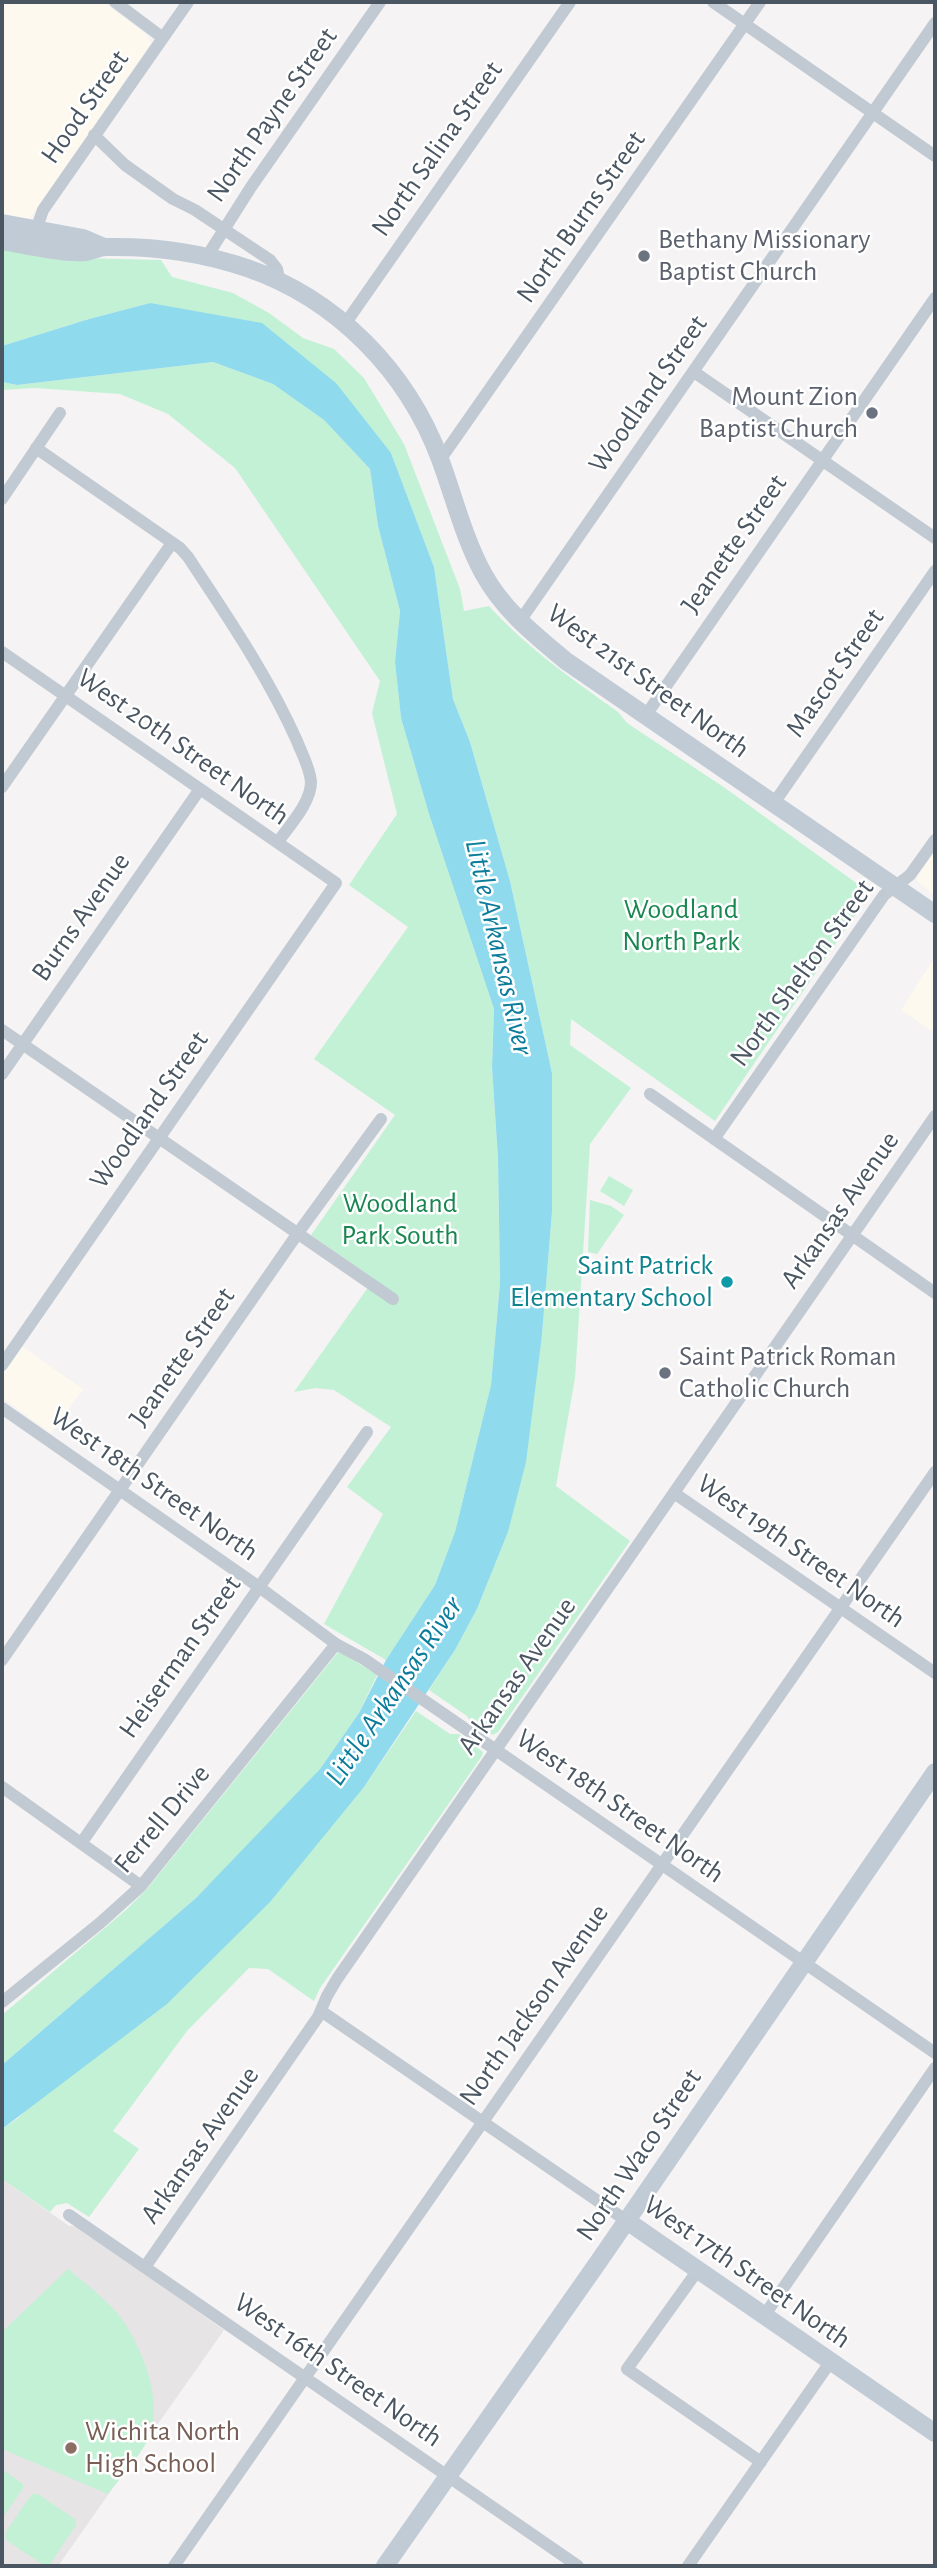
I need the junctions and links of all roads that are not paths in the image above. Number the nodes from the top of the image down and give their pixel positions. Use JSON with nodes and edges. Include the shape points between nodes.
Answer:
{"nodes":[{"id":1,"x":115,"y":2,"type":"edge"},
{"id":2,"x":188,"y":2,"type":"edge"},
{"id":3,"x":380,"y":2,"type":"edge"},
{"id":4,"x":570,"y":2,"type":"edge"},
{"id":5,"x":713,"y":2,"type":"edge"},
{"id":6,"x":760,"y":2,"type":"edge"},
{"id":7,"x":935,"y":23,"type":"edge"},
{"id":8,"x":745,"y":24,"type":"junction"},
{"id":9,"x":163,"y":38,"type":"junction"},
{"id":10,"x":873,"y":113,"type":"junction"},
{"id":11,"x":94,"y":135,"type":"junction"},
{"id":12,"x":935,"y":156,"type":"edge"},
{"id":13,"x":2,"y":223,"type":"edge"},
{"id":14,"x":223,"y":229,"type":"junction"},
{"id":15,"x":34,"y":238,"type":"junction"},
{"id":16,"x":2,"y":241,"type":"edge"},
{"id":17,"x":206,"y":258,"type":"junction"},
{"id":18,"x":280,"y":282,"type":"junction"},
{"id":19,"x":935,"y":298,"type":"edge"},
{"id":20,"x":345,"y":324,"type":"junction"},
{"id":21,"x":694,"y":372,"type":"junction"},
{"id":22,"x":60,"y":413,"type":"dead end"},
{"id":23,"x":36,"y":448,"type":"junction"},
{"id":24,"x":440,"y":460,"type":"junction"},
{"id":25,"x":822,"y":461,"type":"junction"},
{"id":26,"x":2,"y":499,"type":"edge"},
{"id":27,"x":935,"y":538,"type":"edge"},
{"id":28,"x":172,"y":543,"type":"junction"},
{"id":29,"x":935,"y":571,"type":"edge"},
{"id":30,"x":520,"y":621,"type":"junction"},
{"id":31,"x":2,"y":652,"type":"edge"},
{"id":32,"x":65,"y":696,"type":"junction"},
{"id":33,"x":646,"y":715,"type":"junction"},
{"id":34,"x":2,"y":786,"type":"edge"},
{"id":35,"x":200,"y":789,"type":"junction"},
{"id":36,"x":774,"y":803,"type":"junction"},
{"id":37,"x":935,"y":840,"type":"edge"},
{"id":38,"x":278,"y":842,"type":"junction"},
{"id":39,"x":336,"y":883,"type":"joint"},
{"id":40,"x":895,"y":886,"type":"junction"},
{"id":41,"x":935,"y":914,"type":"edge"},
{"id":42,"x":2,"y":1030,"type":"edge"},
{"id":43,"x":22,"y":1044,"type":"junction"},
{"id":44,"x":2,"y":1074,"type":"edge"},
{"id":45,"x":650,"y":1094,"type":"dead end"},
{"id":46,"x":935,"y":1116,"type":"edge"},
{"id":47,"x":381,"y":1119,"type":"dead end"},
{"id":48,"x":159,"y":1138,"type":"junction"},
{"id":49,"x":714,"y":1139,"type":"junction"},
{"id":50,"x":298,"y":1233,"type":"junction"},
{"id":51,"x":852,"y":1236,"type":"junction"},
{"id":52,"x":935,"y":1293,"type":"edge"},
{"id":53,"x":393,"y":1299,"type":"dead end"},
{"id":54,"x":2,"y":1365,"type":"edge"},
{"id":55,"x":2,"y":1408,"type":"edge"},
{"id":56,"x":367,"y":1432,"type":"dead end"},
{"id":57,"x":935,"y":1472,"type":"edge"},
{"id":58,"x":120,"y":1490,"type":"junction"},
{"id":59,"x":674,"y":1493,"type":"junction"},
{"id":60,"x":259,"y":1587,"type":"junction"},
{"id":61,"x":840,"y":1607,"type":"junction"},
{"id":62,"x":336,"y":1644,"type":"junction"},
{"id":63,"x":2,"y":1660,"type":"edge"},
{"id":64,"x":935,"y":1673,"type":"edge"},
{"id":65,"x":495,"y":1750,"type":"junction"},
{"id":66,"x":935,"y":1772,"type":"edge"},
{"id":67,"x":2,"y":1787,"type":"edge"},
{"id":68,"x":82,"y":1842,"type":"junction"},
{"id":69,"x":661,"y":1865,"type":"junction"},
{"id":70,"x":141,"y":1886,"type":"junction"},
{"id":71,"x":803,"y":1962,"type":"junction"},
{"id":72,"x":2,"y":2002,"type":"edge"},
{"id":73,"x":321,"y":2011,"type":"junction"},
{"id":74,"x":935,"y":2053,"type":"edge"},
{"id":75,"x":935,"y":2067,"type":"edge"},
{"id":76,"x":483,"y":2121,"type":"junction"},
{"id":77,"x":69,"y":2215,"type":"dead end"},
{"id":78,"x":627,"y":2221,"type":"junction"},
{"id":79,"x":145,"y":2267,"type":"junction"},
{"id":80,"x":698,"y":2270,"type":"junction"},
{"id":81,"x":764,"y":2316,"type":"junction"},
{"id":82,"x":831,"y":2361,"type":"junction"},
{"id":83,"x":306,"y":2378,"type":"junction"},
{"id":84,"x":935,"y":2433,"type":"edge"},
{"id":85,"x":761,"y":2462,"type":"junction"},
{"id":86,"x":448,"y":2476,"type":"junction"},
{"id":87,"x":174,"y":2566,"type":"edge"},
{"id":88,"x":385,"y":2566,"type":"edge"},
{"id":89,"x":578,"y":2566,"type":"edge"},
{"id":90,"x":688,"y":2566,"type":"edge"}],
"edges":[{"from":1,"to":9,"type":"street"},
{"from":2,"to":9,"type":"street","name":"Hood Street"},
{"from":3,"to":14,"type":"street","name":"North Payne Street"},
{"from":4,"to":20,"type":"street","name":"North Salina Street"},
{"from":5,"to":8,"type":"street"},
{"from":6,"to":8,"type":"street","name":"North Burns Street"},
{"from":7,"to":10,"type":"street","name":"Woodland Street"},
{"from":8,"to":10,"type":"street"},
{"from":8,"to":24,"type":"street","name":"North Burns Street"},
{"from":9,"to":11,"type":"street","name":"Hood Street"},
{"from":10,"to":12,"type":"street"},
{"from":10,"to":21,"type":"street","name":"Woodland Street"},
{"from":11,"to":14,"type":"street","via":[[125,165]]},
{"from":11,"to":15,"type":"street","name":"Hood Street","via":[[43,210]]},
{"from":13,"to":15,"type":"street","name":"West 21st Street North"},
{"from":14,"to":17,"type":"street","name":"North Payne Street"},
{"from":14,"to":18,"type":"street","via":[[270,260]]},
{"from":15,"to":16,"type":"street","name":"West 21st Street North"},
{"from":15,"to":17,"type":"street","name":"West 21st Street North","via":[[83,237],[104,247]]},
{"from":17,"to":18,"type":"street","name":"West 21st Street North"},
{"from":18,"to":20,"type":"street","name":"West 21st Street North"},
{"from":19,"to":25,"type":"street","name":"Jeanette Street"},
{"from":20,"to":24,"type":"street","name":"West 21st Street North","via":[[365,341],[412,401]]},
{"from":21,"to":25,"type":"street"},
{"from":21,"to":30,"type":"street","name":"Woodland Street"},
{"from":22,"to":23,"type":"street"},
{"from":23,"to":26,"type":"street"},
{"from":23,"to":28,"type":"street"},
{"from":24,"to":30,"type":"street","name":"West 21st Street North","via":[[483,573]]},
{"from":25,"to":27,"type":"street"},
{"from":25,"to":33,"type":"street","name":"Jeanette Street"},
{"from":28,"to":32,"type":"street"},
{"from":28,"to":38,"type":"street","via":[[188,557],[262,672],[306,764],[311,783],[307,796]]},
{"from":29,"to":36,"type":"street","name":"Mascot Street"},
{"from":30,"to":33,"type":"street","name":"West 21st Street North","via":[[566,661]]},
{"from":31,"to":32,"type":"street","name":"West 20th Street North"},
{"from":32,"to":34,"type":"street"},
{"from":32,"to":35,"type":"street","name":"West 20th Street North"},
{"from":33,"to":36,"type":"street","name":"West 21st Street North"},
{"from":35,"to":38,"type":"street","name":"West 20th Street North"},
{"from":35,"to":43,"type":"street","name":"Burns Avenue"},
{"from":36,"to":40,"type":"street","name":"West 21st Street North"},
{"from":37,"to":40,"type":"street","name":"North Shelton Street","via":[[910,876]]},
{"from":38,"to":39,"type":"street","name":"West 20th Street North"},
{"from":39,"to":48,"type":"street","name":"Woodland Street"},
{"from":40,"to":41,"type":"street","name":"West 21st Street North"},
{"from":40,"to":49,"type":"street","name":"North Shelton Street","via":[[884,895]]},
{"from":42,"to":43,"type":"street"},
{"from":43,"to":44,"type":"street","name":"Burns Avenue"},
{"from":43,"to":48,"type":"street"},
{"from":45,"to":49,"type":"street"},
{"from":46,"to":51,"type":"street","name":"Arkansas Avenue"},
{"from":47,"to":50,"type":"street","name":"Jeanette Street"},
{"from":48,"to":50,"type":"street"},
{"from":48,"to":54,"type":"street","name":"Woodland Street"},
{"from":49,"to":51,"type":"street"},
{"from":50,"to":53,"type":"street"},
{"from":50,"to":58,"type":"street","name":"Jeanette Street"},
{"from":51,"to":52,"type":"street"},
{"from":51,"to":59,"type":"street","name":"Arkansas Avenue"},
{"from":55,"to":58,"type":"street","name":"West 18th Street North"},
{"from":56,"to":60,"type":"street","name":"Heiserman Street"},
{"from":57,"to":61,"type":"street","name":"North Jackson Avenue"},
{"from":58,"to":60,"type":"street","name":"West 18th Street North"},
{"from":58,"to":63,"type":"street","name":"Jeanette Street"},
{"from":59,"to":61,"type":"street","name":"West 19th Street North"},
{"from":59,"to":65,"type":"street","name":"Arkansas Avenue"},
{"from":60,"to":62,"type":"street","name":"West 18th Street North"},
{"from":60,"to":68,"type":"street","name":"Heiserman Street"},
{"from":61,"to":64,"type":"street","name":"West 19th Street North"},
{"from":61,"to":69,"type":"street","name":"North Jackson Avenue"},
{"from":62,"to":65,"type":"street","name":"West 18th Street North"},
{"from":62,"to":70,"type":"street","name":"Ferrell Drive"},
{"from":65,"to":69,"type":"street","name":"West 18th Street North"},
{"from":65,"to":73,"type":"street","name":"Arkansas Avenue","via":[[337,1979]]},
{"from":66,"to":71,"type":"street","name":"North Waco Street"},
{"from":67,"to":68,"type":"street"},
{"from":68,"to":70,"type":"street"},
{"from":69,"to":71,"type":"street","name":"West 18th Street North"},
{"from":69,"to":76,"type":"street","name":"North Jackson Avenue"},
{"from":70,"to":72,"type":"street","name":"Ferrell Drive"},
{"from":71,"to":74,"type":"street","name":"West 18th Street North"},
{"from":71,"to":78,"type":"street","name":"North Waco Street"},
{"from":73,"to":76,"type":"street","name":"West 17th Street North"},
{"from":73,"to":79,"type":"street","name":"Arkansas Avenue"},
{"from":75,"to":81,"type":"street"},
{"from":76,"to":78,"type":"street","name":"West 17th Street North"},
{"from":76,"to":83,"type":"street","name":"North Jackson Avenue"},
{"from":77,"to":79,"type":"street","name":"West 16th Street North"},
{"from":78,"to":80,"type":"street","name":"West 17th Street North"},
{"from":78,"to":86,"type":"street","name":"North Waco Street"},
{"from":79,"to":83,"type":"street","name":"West 16th Street North"},
{"from":80,"to":81,"type":"street","name":"West 17th Street North"},
{"from":80,"to":85,"type":"street","via":[[627,2369]]},
{"from":81,"to":82,"type":"street","name":"West 17th Street North"},
{"from":82,"to":84,"type":"street","name":"West 17th Street North"},
{"from":82,"to":85,"type":"street"},
{"from":83,"to":86,"type":"street","name":"West 16th Street North"},
{"from":83,"to":87,"type":"street","name":"North Jackson Avenue"},
{"from":85,"to":90,"type":"street"},
{"from":86,"to":88,"type":"street","name":"North Waco Street"},
{"from":86,"to":89,"type":"street","name":"West 16th Street North"}]}
